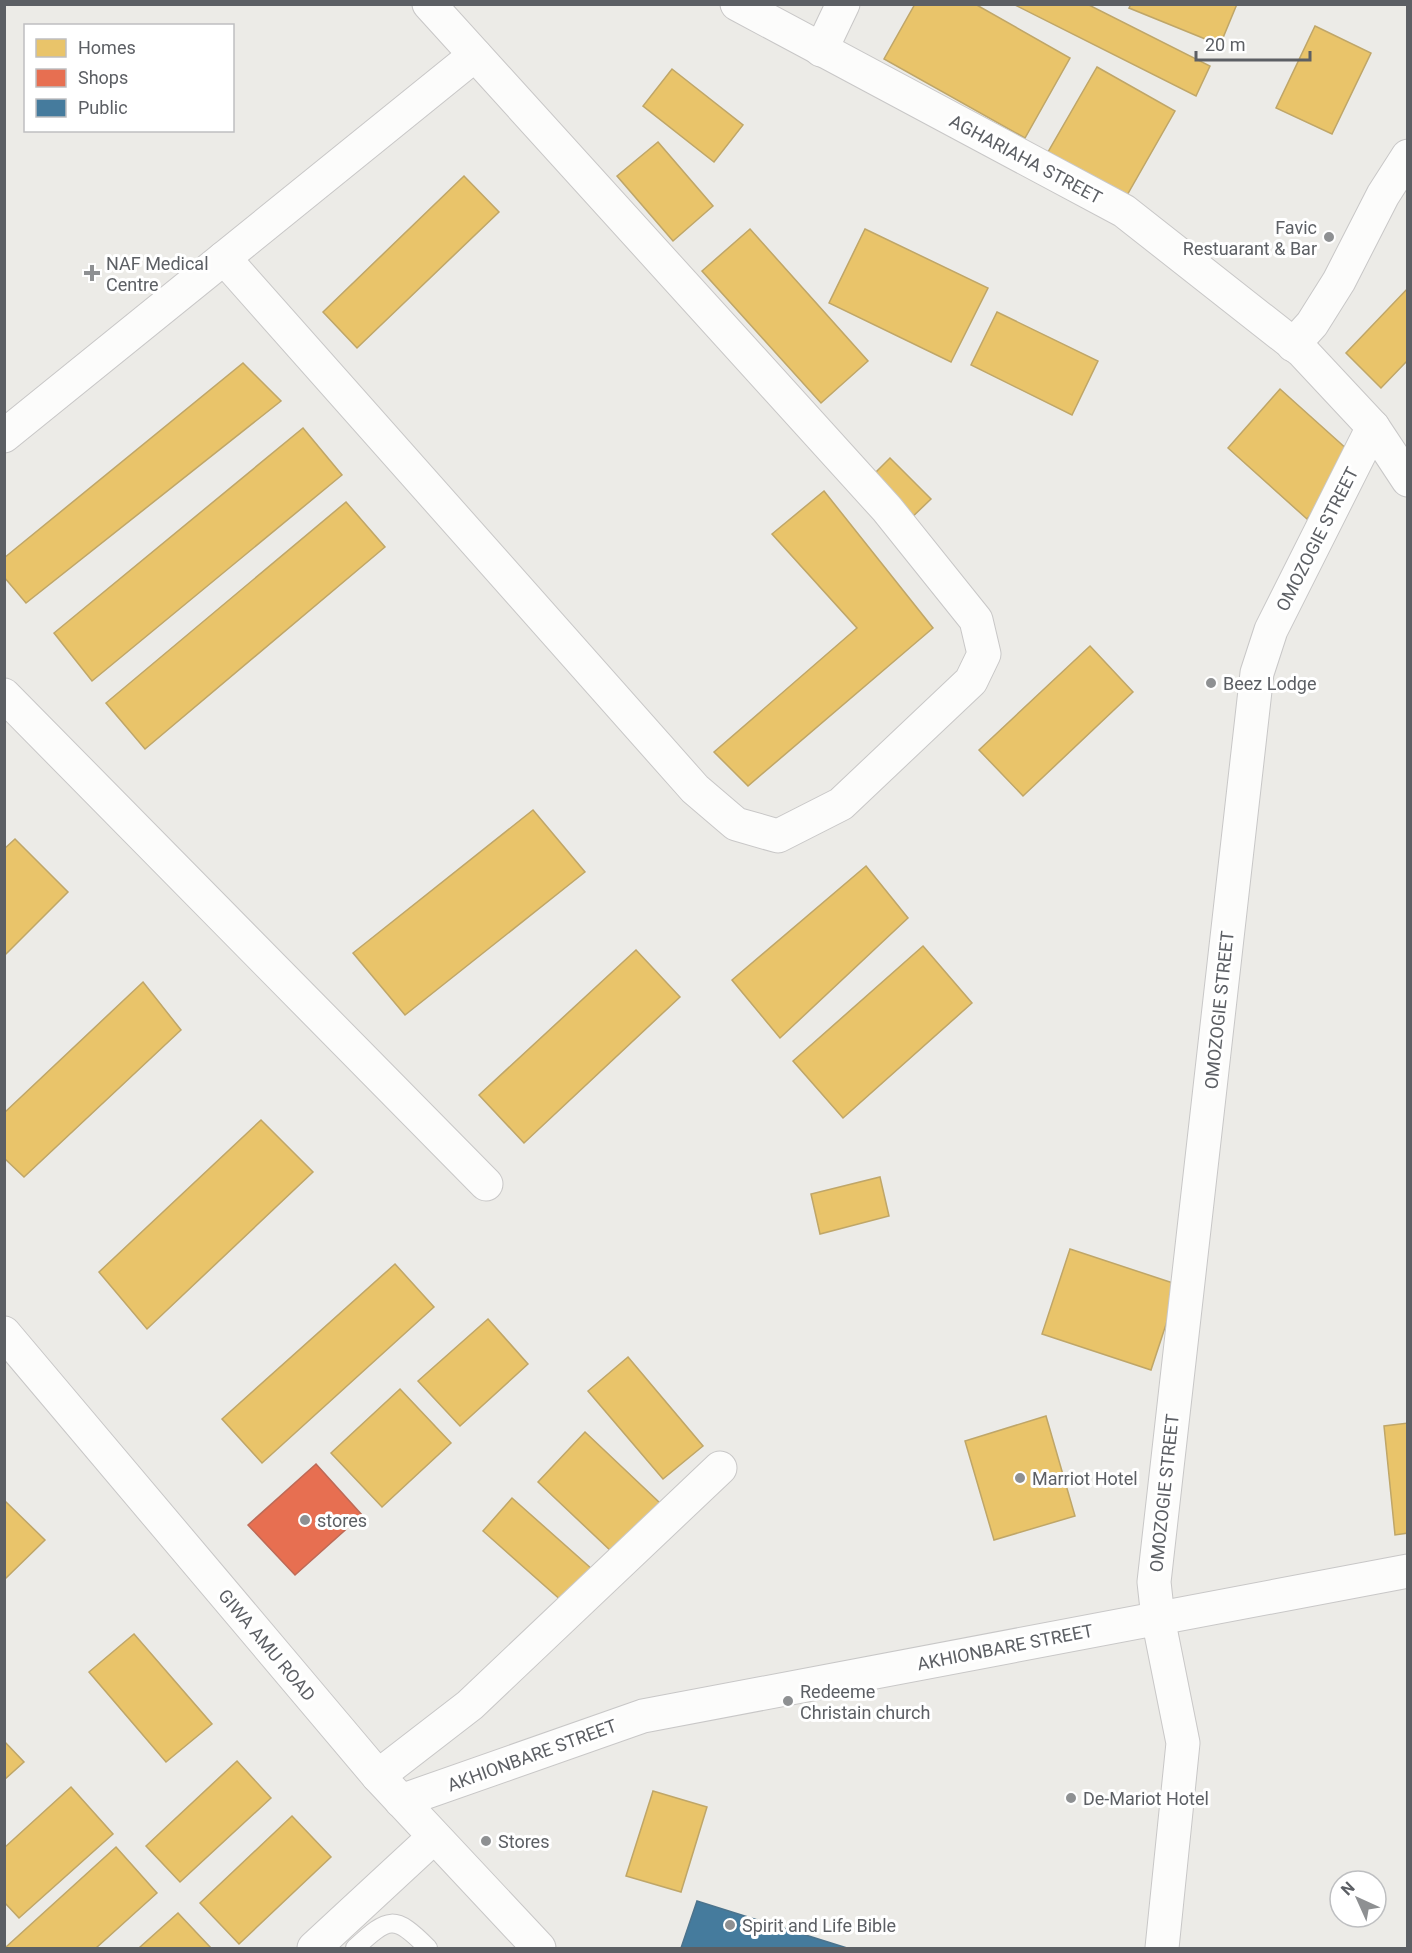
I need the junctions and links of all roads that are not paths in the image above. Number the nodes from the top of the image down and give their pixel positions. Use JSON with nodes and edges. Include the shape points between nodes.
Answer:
{"nodes":[{"id":1,"x":429,"y":4,"type":"edge"},
{"id":2,"x":737,"y":4,"type":"edge"},
{"id":3,"x":843,"y":4,"type":"edge"},
{"id":4,"x":821,"y":50,"type":"junction"},
{"id":5,"x":475,"y":55,"type":"junction"},
{"id":6,"x":1407,"y":156,"type":"edge"},
{"id":7,"x":224,"y":258,"type":"junction"},
{"id":8,"x":1293,"y":345,"type":"junction"},
{"id":9,"x":1373,"y":427,"type":"junction"},
{"id":10,"x":4,"y":436,"type":"edge"},
{"id":11,"x":1407,"y":480,"type":"edge"},
{"id":12,"x":4,"y":695,"type":"edge"},
{"id":13,"x":486,"y":1184,"type":"dead end"},
{"id":14,"x":4,"y":1333,"type":"edge"},
{"id":15,"x":720,"y":1468,"type":"dead end"},
{"id":16,"x":1407,"y":1572,"type":"edge"},
{"id":17,"x":1158,"y":1618,"type":"junction"},
{"id":18,"x":378,"y":1776,"type":"junction"},
{"id":19,"x":401,"y":1802,"type":"junction"},
{"id":20,"x":434,"y":1837,"type":"junction"},
{"id":21,"x":314,"y":1948,"type":"edge"},
{"id":22,"x":355,"y":1948,"type":"edge"},
{"id":23,"x":428,"y":1948,"type":"edge"},
{"id":24,"x":539,"y":1948,"type":"edge"},
{"id":25,"x":1162,"y":1948,"type":"edge"}],
"edges":[{"from":1,"to":5,"type":"street"},
{"from":2,"to":4,"type":"street","name":"AGHARIAHA STREET"},
{"from":3,"to":4,"type":"street"},
{"from":4,"to":8,"type":"street","name":"AGHARIAHA STREET","via":[[1124,211]]},
{"from":5,"to":7,"type":"street"},
{"from":5,"to":7,"type":"street","via":[[887,509],[976,620],[984,654],[971,681],[841,804],[778,836],[736,824],[695,789]]},
{"from":6,"to":8,"type":"street","via":[[1333,290],[1312,324]]},
{"from":7,"to":10,"type":"street"},
{"from":8,"to":9,"type":"street","name":"AGHARIAHA STREET"},
{"from":9,"to":11,"type":"street","name":"AGHARIAHA STREET"},
{"from":9,"to":17,"type":"street","name":"OMOZOGIE STREET","via":[[1271,630],[1257,673],[1154,1582]]},
{"from":12,"to":13,"type":"street"},
{"from":14,"to":18,"type":"street","name":"GIWA AMU ROAD"},
{"from":15,"to":18,"type":"street","via":[[470,1705]]},
{"from":16,"to":17,"type":"street","name":"AKHIONBARE STREET"},
{"from":17,"to":19,"type":"street","name":"AKHIONBARE STREET","via":[[643,1716]]},
{"from":17,"to":25,"type":"street","name":"OMOZOGIE STREET","via":[[1183,1743]]},
{"from":18,"to":19,"type":"street","name":"GIWA AMU ROAD"},
{"from":19,"to":20,"type":"street","name":"GIWA AMU ROAD"},
{"from":20,"to":21,"type":"street"},
{"from":20,"to":24,"type":"street","name":"GIWA AMU ROAD"},
{"from":22,"to":23,"type":"lane","via":[[378,1927],[391,1923],[410,1930]]}]}
